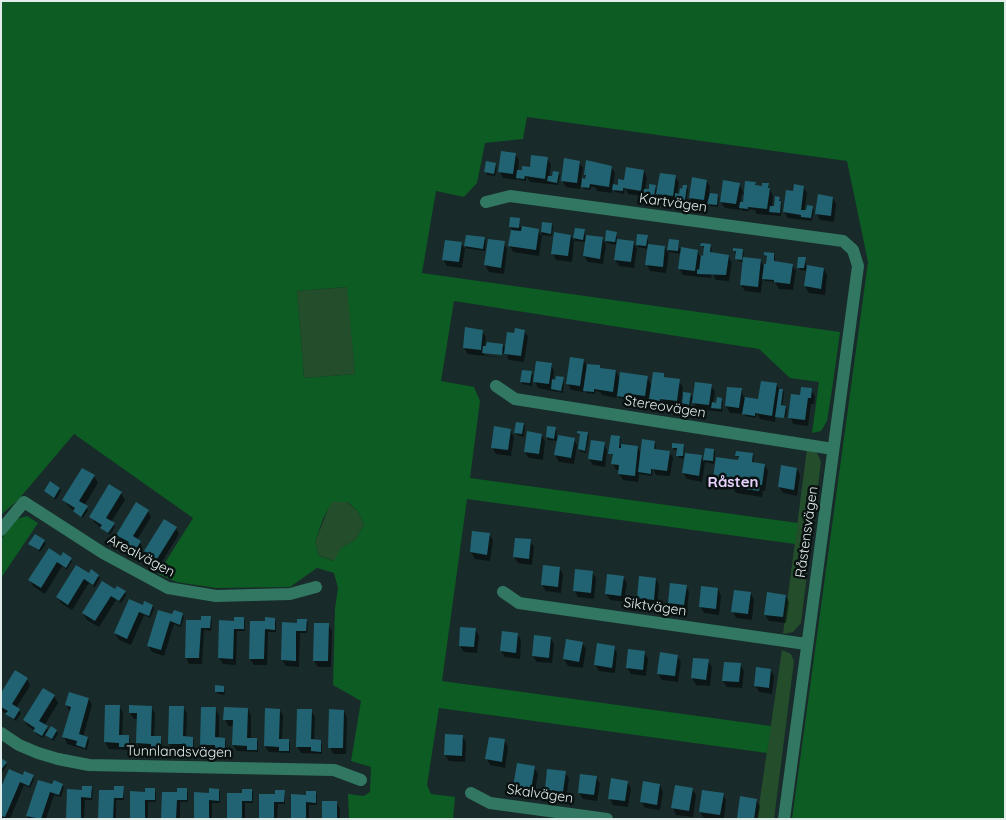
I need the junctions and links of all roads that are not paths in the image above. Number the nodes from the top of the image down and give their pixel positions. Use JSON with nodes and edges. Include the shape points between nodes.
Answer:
{"nodes":[{"id":1,"x":486,"y":202,"type":"dead end"},
{"id":2,"x":853,"y":250,"type":"joint"},
{"id":3,"x":496,"y":386,"type":"dead end"},
{"id":4,"x":833,"y":449,"type":"junction"},
{"id":5,"x":1,"y":530,"type":"edge"},
{"id":6,"x":316,"y":587,"type":"dead end"},
{"id":7,"x":503,"y":592,"type":"dead end"},
{"id":8,"x":806,"y":644,"type":"junction"},
{"id":9,"x":1,"y":733,"type":"edge"},
{"id":10,"x":361,"y":780,"type":"dead end"},
{"id":11,"x":471,"y":793,"type":"dead end"},
{"id":12,"x":607,"y":819,"type":"edge"},
{"id":13,"x":784,"y":819,"type":"edge"}],
"edges":[{"from":1,"to":2,"type":"street","name":"Kartvägen","via":[[510,196],[842,241]]},
{"from":2,"to":4,"type":"street","name":"Råstensvägen","via":[[858,266]]},
{"from":3,"to":4,"type":"street","name":"Stereovägen","via":[[515,398]]},
{"from":4,"to":8,"type":"street","name":"Råstensvägen"},
{"from":5,"to":6,"type":"street","name":"Arealvägen","via":[[24,502],[103,553],[168,588],[216,596],[290,594]]},
{"from":7,"to":8,"type":"street","name":"Siktvägen","via":[[519,603]]},
{"from":8,"to":13,"type":"street","name":"Råstensvägen"},
{"from":9,"to":10,"type":"street","name":"Tunnlandsvägen","via":[[38,753],[89,764],[334,770]]},
{"from":11,"to":12,"type":"street","name":"Skalvägen","via":[[490,803]]}]}
